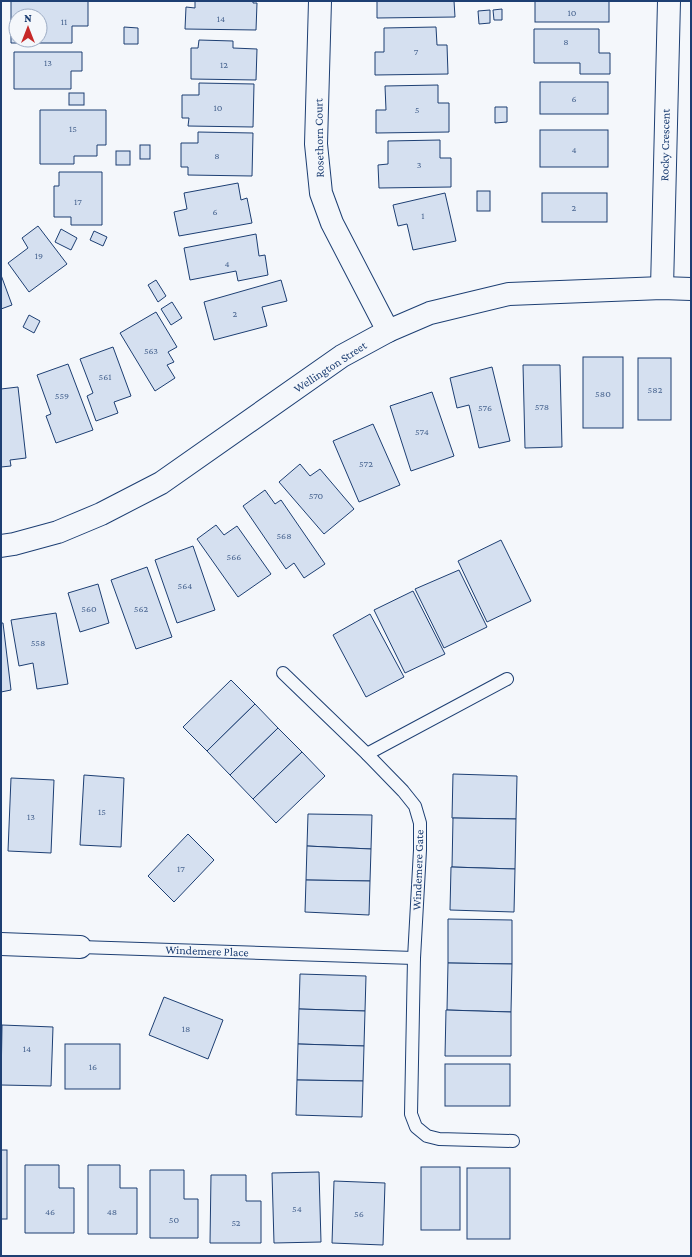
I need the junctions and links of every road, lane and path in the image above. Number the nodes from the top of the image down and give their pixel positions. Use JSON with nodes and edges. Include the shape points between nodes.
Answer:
{"nodes":[{"id":1,"x":320,"y":1,"type":"edge"},
{"id":2,"x":668,"y":1,"type":"edge"},
{"id":3,"x":662,"y":288,"type":"junction"},
{"id":4,"x":691,"y":289,"type":"edge"},
{"id":5,"x":388,"y":331,"type":"junction"},
{"id":6,"x":1,"y":546,"type":"edge"},
{"id":7,"x":283,"y":673,"type":"dead end"},
{"id":8,"x":506,"y":679,"type":"dead end"},
{"id":9,"x":367,"y":754,"type":"junction"},
{"id":10,"x":1,"y":944,"type":"edge"},
{"id":11,"x":80,"y":947,"type":"joint"},
{"id":12,"x":414,"y":958,"type":"junction"},
{"id":13,"x":513,"y":1141,"type":"dead end"}],
"edges":[{"from":1,"to":5,"type":"street","name":"Rosethorn Court","via":[[316,144],[321,193],[332,223]]},
{"from":2,"to":3,"type":"street","name":"Rocky Crescent"},
{"from":3,"to":4,"type":"street","name":"Wellington Street"},
{"from":3,"to":5,"type":"street","name":"Wellington Street","via":[[509,294],[430,313]]},
{"from":5,"to":6,"type":"street","name":"Wellington Street","via":[[342,356],[161,483],[101,514],[58,532]]},
{"from":7,"to":9,"type":"lane","name":"Windemere Gate"},
{"from":8,"to":9,"type":"lane"},
{"from":9,"to":12,"type":"lane","name":"Windemere Gate","via":[[415,806],[420,823]]},
{"from":10,"to":11,"type":"street","name":"Windemere Place"},
{"from":11,"to":12,"type":"lane","name":"Windemere Place"},
{"from":12,"to":13,"type":"lane","name":"Windemere Gate","via":[[411,1114],[416,1127],[427,1136],[439,1139]]}]}
